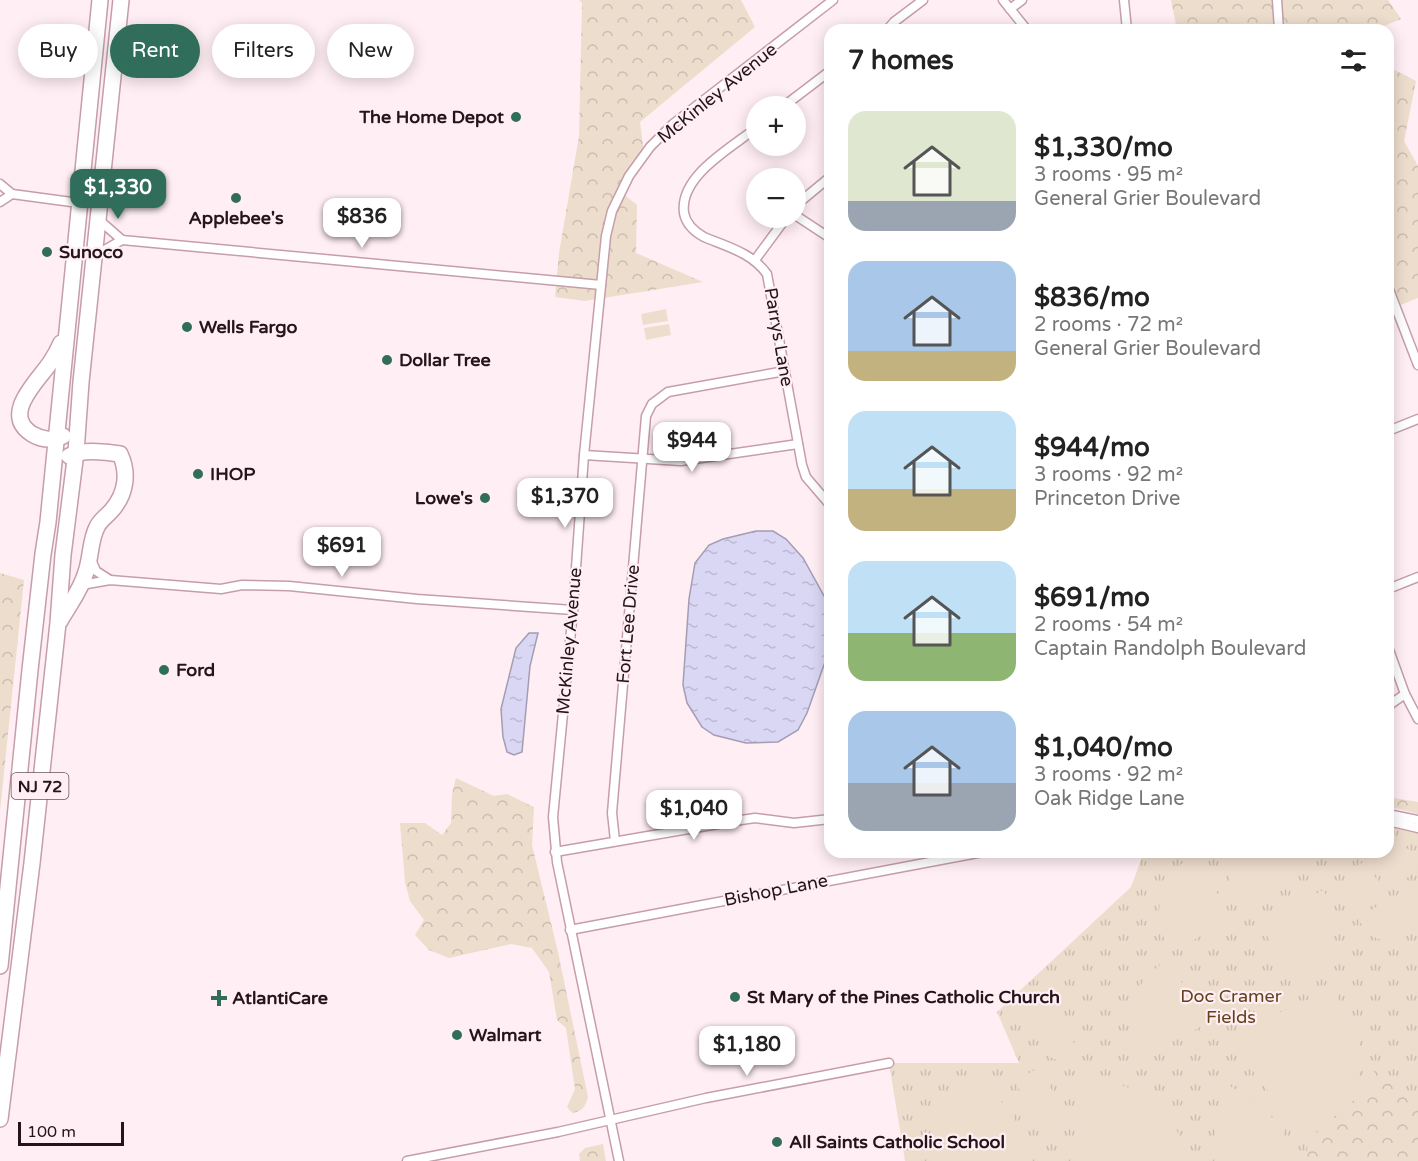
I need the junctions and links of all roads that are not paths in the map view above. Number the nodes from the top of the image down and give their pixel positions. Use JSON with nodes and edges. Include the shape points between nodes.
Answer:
{"nodes":[{"id":1,"x":100,"y":0,"type":"edge"},
{"id":2,"x":121,"y":0,"type":"edge"},
{"id":3,"x":833,"y":0,"type":"edge"},
{"id":4,"x":923,"y":0,"type":"edge"},
{"id":5,"x":1003,"y":0,"type":"edge"},
{"id":6,"x":1022,"y":0,"type":"edge"},
{"id":7,"x":1124,"y":0,"type":"edge"},
{"id":8,"x":1277,"y":0,"type":"edge"},
{"id":9,"x":1010,"y":9,"type":"junction"},
{"id":10,"x":892,"y":24,"type":"edge"},
{"id":11,"x":1021,"y":24,"type":"edge"},
{"id":12,"x":1126,"y":24,"type":"edge"},
{"id":13,"x":1279,"y":24,"type":"edge"},
{"id":14,"x":824,"y":76,"type":"edge"},
{"id":15,"x":797,"y":96,"type":"edge"},
{"id":16,"x":746,"y":136,"type":"edge"},
{"id":17,"x":824,"y":182,"type":"edge"},
{"id":18,"x":0,"y":184,"type":"edge"},
{"id":19,"x":12,"y":194,"type":"junction"},
{"id":20,"x":806,"y":197,"type":"edge"},
{"id":21,"x":0,"y":202,"type":"edge"},
{"id":22,"x":79,"y":203,"type":"junction"},
{"id":23,"x":98,"y":219,"type":"junction"},
{"id":24,"x":806,"y":222,"type":"edge"},
{"id":25,"x":779,"y":228,"type":"edge"},
{"id":26,"x":824,"y":234,"type":"edge"},
{"id":27,"x":122,"y":240,"type":"junction"},
{"id":28,"x":94,"y":256,"type":"junction"},
{"id":29,"x":755,"y":260,"type":"junction"},
{"id":30,"x":601,"y":285,"type":"junction"},
{"id":31,"x":1394,"y":303,"type":"edge"},
{"id":32,"x":65,"y":335,"type":"junction"},
{"id":33,"x":1418,"y":365,"type":"edge"},
{"id":34,"x":785,"y":370,"type":"junction"},
{"id":35,"x":1418,"y":419,"type":"edge"},
{"id":36,"x":79,"y":422,"type":"junction"},
{"id":37,"x":1394,"y":429,"type":"edge"},
{"id":38,"x":56,"y":440,"type":"junction"},
{"id":39,"x":798,"y":444,"type":"junction"},
{"id":40,"x":76,"y":452,"type":"junction"},
{"id":41,"x":584,"y":455,"type":"junction"},
{"id":42,"x":642,"y":459,"type":"junction"},
{"id":43,"x":54,"y":468,"type":"junction"},
{"id":44,"x":824,"y":493,"type":"edge"},
{"id":45,"x":90,"y":555,"type":"junction"},
{"id":46,"x":1418,"y":577,"type":"edge"},
{"id":47,"x":110,"y":580,"type":"junction"},
{"id":48,"x":1394,"y":587,"type":"edge"},
{"id":49,"x":78,"y":590,"type":"junction"},
{"id":50,"x":573,"y":610,"type":"junction"},
{"id":51,"x":58,"y":623,"type":"junction"},
{"id":52,"x":1394,"y":662,"type":"edge"},
{"id":53,"x":1406,"y":694,"type":"junction"},
{"id":54,"x":1394,"y":702,"type":"edge"},
{"id":55,"x":1418,"y":719,"type":"edge"},
{"id":56,"x":1394,"y":814,"type":"edge"},
{"id":57,"x":824,"y":820,"type":"edge"},
{"id":58,"x":1418,"y":820,"type":"edge"},
{"id":59,"x":1394,"y":822,"type":"edge"},
{"id":60,"x":1418,"y":828,"type":"edge"},
{"id":61,"x":615,"y":841,"type":"junction"},
{"id":62,"x":555,"y":852,"type":"junction"},
{"id":63,"x":951,"y":858,"type":"edge"},
{"id":64,"x":570,"y":930,"type":"junction"},
{"id":65,"x":0,"y":966,"type":"edge"},
{"id":66,"x":889,"y":1064,"type":"dead end"},
{"id":67,"x":0,"y":1119,"type":"edge"},
{"id":68,"x":610,"y":1119,"type":"junction"},
{"id":69,"x":407,"y":1161,"type":"edge"},
{"id":70,"x":619,"y":1161,"type":"edge"}],
"edges":[{"from":1,"to":22,"type":"highway","number":"NJ 72"},
{"from":2,"to":23,"type":"highway","number":"NJ 72"},
{"from":3,"to":30,"type":"street","name":"McKinley Avenue","via":[[673,124],[637,162],[612,211]]},
{"from":4,"to":10,"type":"street"},
{"from":5,"to":9,"type":"street"},
{"from":6,"to":9,"type":"street"},
{"from":7,"to":12,"type":"street"},
{"from":8,"to":13,"type":"street"},
{"from":9,"to":11,"type":"street"},
{"from":14,"to":15,"type":"street"},
{"from":16,"to":29,"type":"street","via":[[693,181],[684,215],[694,231]]},
{"from":17,"to":20,"type":"street"},
{"from":18,"to":19,"type":"street"},
{"from":19,"to":21,"type":"street"},
{"from":19,"to":22,"type":"street"},
{"from":22,"to":32,"type":"highway","number":"NJ 72"},
{"from":23,"to":27,"type":"street"},
{"from":23,"to":28,"type":"highway","number":"NJ 72"},
{"from":24,"to":26,"type":"street"},
{"from":25,"to":29,"type":"street"},
{"from":27,"to":28,"type":"street"},
{"from":27,"to":30,"type":"street"},
{"from":28,"to":36,"type":"highway","number":"NJ 72"},
{"from":29,"to":34,"type":"street","name":"Parrys Lane","via":[[767,274]]},
{"from":30,"to":41,"type":"street","name":"McKinley Avenue"},
{"from":31,"to":33,"type":"street"},
{"from":32,"to":38,"type":"highway","number":"NJ 72"},
{"from":32,"to":38,"type":"highway","via":[[20,408],[20,418],[31,433]]},
{"from":34,"to":39,"type":"street","name":"Parrys Lane"},
{"from":34,"to":42,"type":"street","name":"Fort Lee Drive","via":[[662,395],[646,416]]},
{"from":35,"to":37,"type":"street"},
{"from":36,"to":38,"type":"highway"},
{"from":36,"to":40,"type":"highway","number":"NJ 72"},
{"from":38,"to":43,"type":"highway","number":"NJ 72"},
{"from":39,"to":42,"type":"street","via":[[697,460]]},
{"from":39,"to":44,"type":"street","name":"Parrys Lane","via":[[806,477]]},
{"from":40,"to":43,"type":"highway"},
{"from":40,"to":45,"type":"highway","via":[[120,454],[126,474],[118,503],[96,528]]},
{"from":40,"to":51,"type":"highway","number":"NJ 72"},
{"from":41,"to":42,"type":"street"},
{"from":41,"to":50,"type":"street","name":"McKinley Avenue"},
{"from":42,"to":61,"type":"street","name":"Fort Lee Drive","via":[[612,813]]},
{"from":43,"to":65,"type":"highway","number":"NJ 72"},
{"from":45,"to":47,"type":"street","via":[[96,571]]},
{"from":45,"to":49,"type":"highway"},
{"from":46,"to":48,"type":"street"},
{"from":47,"to":49,"type":"street","via":[[87,584]]},
{"from":47,"to":50,"type":"street","via":[[221,589],[242,585],[289,586]]},
{"from":49,"to":51,"type":"highway"},
{"from":50,"to":62,"type":"street","name":"McKinley Avenue","via":[[554,817]]},
{"from":51,"to":67,"type":"highway","number":"NJ 72"},
{"from":52,"to":53,"type":"street"},
{"from":53,"to":54,"type":"street"},
{"from":53,"to":55,"type":"street"},
{"from":56,"to":58,"type":"street"},
{"from":57,"to":61,"type":"street","via":[[794,823],[755,818]]},
{"from":59,"to":60,"type":"street"},
{"from":61,"to":62,"type":"street"},
{"from":62,"to":64,"type":"street","name":"McKinley Avenue"},
{"from":63,"to":64,"type":"street","name":"Bishop Lane"},
{"from":64,"to":68,"type":"street","name":"McKinley Avenue"},
{"from":66,"to":68,"type":"street"},
{"from":68,"to":69,"type":"street"},
{"from":68,"to":70,"type":"street","name":"McKinley Avenue"}]}
